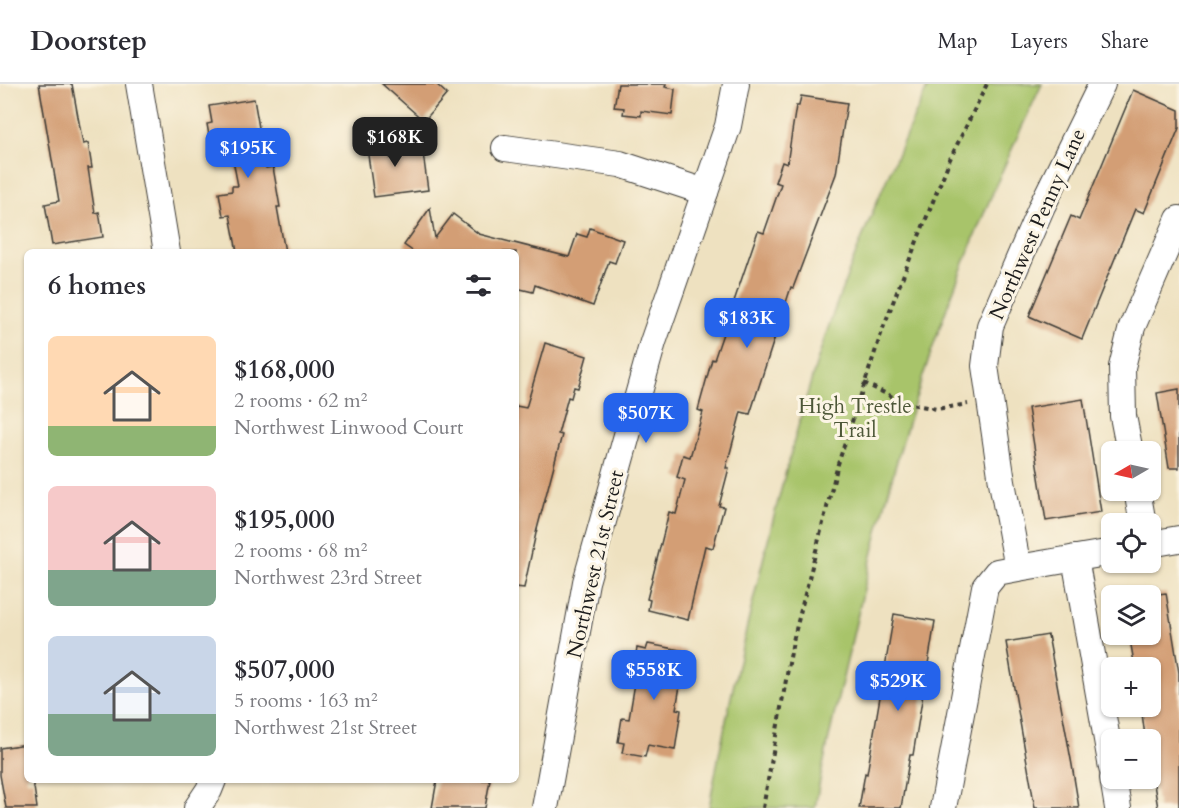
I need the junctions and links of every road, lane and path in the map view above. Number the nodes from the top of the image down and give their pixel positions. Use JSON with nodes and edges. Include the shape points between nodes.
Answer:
{"nodes":[{"id":1,"x":139,"y":84,"type":"edge"},
{"id":2,"x":736,"y":84,"type":"edge"},
{"id":3,"x":987,"y":84,"type":"edge"},
{"id":4,"x":1102,"y":84,"type":"edge"},
{"id":5,"x":505,"y":148,"type":"dead end"},
{"id":6,"x":705,"y":192,"type":"junction"},
{"id":7,"x":1179,"y":219,"type":"edge"},
{"id":8,"x":166,"y":249,"type":"edge"},
{"id":9,"x":1172,"y":261,"type":"edge"},
{"id":10,"x":864,"y":383,"type":"junction"},
{"id":11,"x":989,"y":400,"type":"junction"},
{"id":12,"x":1128,"y":441,"type":"edge"},
{"id":13,"x":1179,"y":539,"type":"edge"},
{"id":14,"x":1161,"y":542,"type":"edge"},
{"id":15,"x":1101,"y":554,"type":"edge"},
{"id":16,"x":1075,"y":558,"type":"junction"},
{"id":17,"x":1018,"y":568,"type":"junction"},
{"id":18,"x":1105,"y":729,"type":"edge"},
{"id":19,"x":212,"y":783,"type":"edge"},
{"id":20,"x":1115,"y":789,"type":"edge"},
{"id":21,"x":197,"y":808,"type":"edge"},
{"id":22,"x":545,"y":808,"type":"edge"},
{"id":23,"x":763,"y":808,"type":"edge"},
{"id":24,"x":943,"y":808,"type":"edge"},
{"id":25,"x":1118,"y":808,"type":"edge"}],
"edges":[{"from":1,"to":8,"type":"street"},
{"from":2,"to":6,"type":"street","name":"Northwest 21st Street","via":[[728,126]]},
{"from":3,"to":10,"type":"path","via":[[950,159]]},
{"from":4,"to":11,"type":"street","name":"Northwest Penny Lane","via":[[1042,206],[990,326],[985,366]]},
{"from":5,"to":6,"type":"street","via":[[620,164]]},
{"from":6,"to":22,"type":"street","name":"Northwest 21st Street","via":[[653,342],[586,582]]},
{"from":7,"to":9,"type":"street"},
{"from":9,"to":12,"type":"street","via":[[1132,327],[1122,367]]},
{"from":10,"to":11,"type":"path","via":[[905,403],[937,409]]},
{"from":10,"to":23,"type":"path","via":[[838,464],[793,641]]},
{"from":11,"to":17,"type":"street","name":"Northwest Penny Lane"},
{"from":13,"to":14,"type":"street"},
{"from":15,"to":16,"type":"street"},
{"from":16,"to":17,"type":"street"},
{"from":16,"to":18,"type":"street"},
{"from":17,"to":24,"type":"street","via":[[998,572],[985,587]]},
{"from":19,"to":21,"type":"street"},
{"from":20,"to":25,"type":"street"}]}
